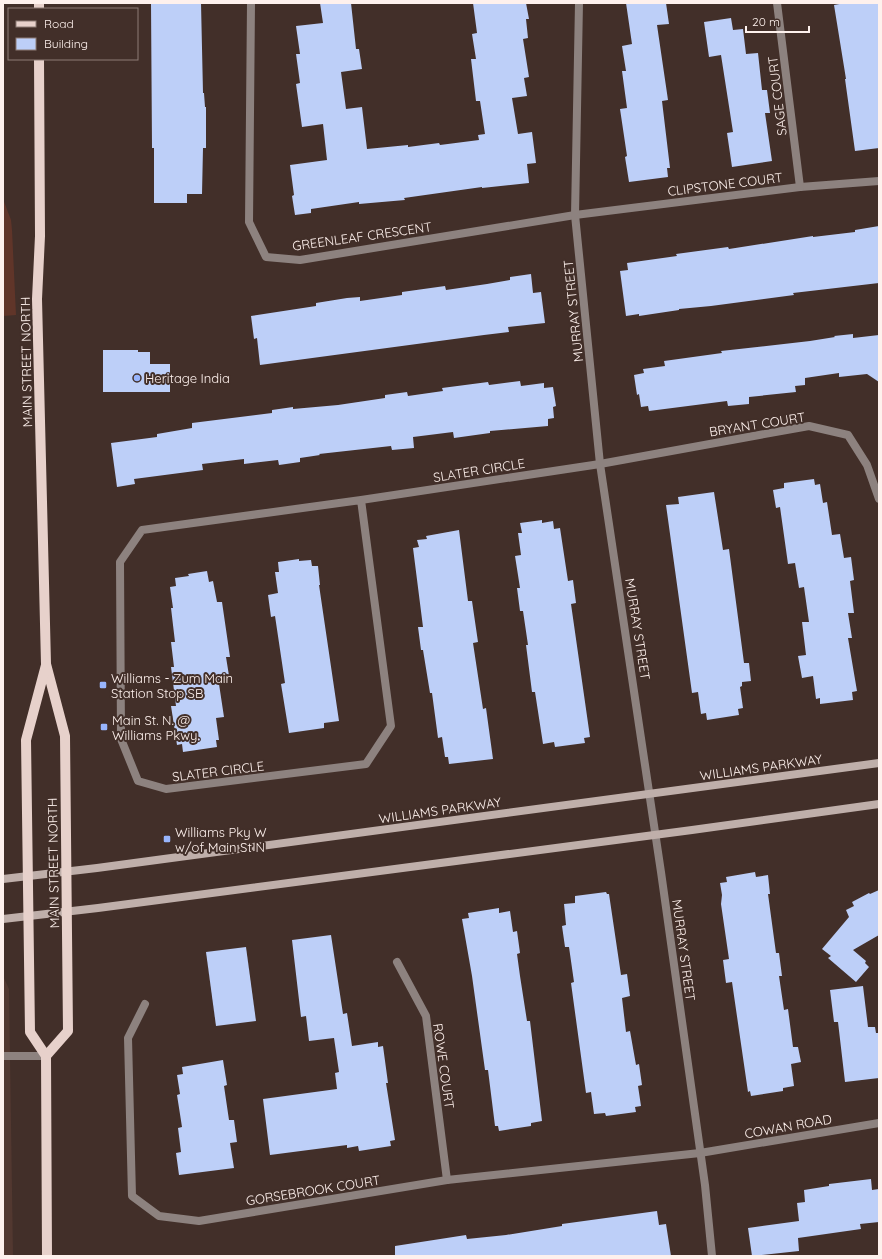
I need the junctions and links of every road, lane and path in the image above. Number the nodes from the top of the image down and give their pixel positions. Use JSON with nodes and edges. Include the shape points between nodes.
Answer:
{"nodes":[{"id":1,"x":251,"y":3,"type":"edge"},
{"id":2,"x":579,"y":3,"type":"edge"},
{"id":3,"x":777,"y":3,"type":"edge"},
{"id":4,"x":39,"y":60,"type":"edge"},
{"id":5,"x":879,"y":181,"type":"edge"},
{"id":6,"x":800,"y":187,"type":"junction"},
{"id":7,"x":575,"y":215,"type":"junction"},
{"id":8,"x":600,"y":464,"type":"junction"},
{"id":9,"x":879,"y":499,"type":"edge"},
{"id":10,"x":361,"y":500,"type":"junction"},
{"id":11,"x":46,"y":664,"type":"junction"},
{"id":12,"x":879,"y":763,"type":"edge"},
{"id":13,"x":650,"y":794,"type":"junction"},
{"id":14,"x":879,"y":804,"type":"edge"},
{"id":15,"x":656,"y":834,"type":"junction"},
{"id":16,"x":66,"y":872,"type":"junction"},
{"id":17,"x":27,"y":876,"type":"junction"},
{"id":18,"x":3,"y":879,"type":"edge"},
{"id":19,"x":67,"y":912,"type":"junction"},
{"id":20,"x":28,"y":916,"type":"junction"},
{"id":21,"x":3,"y":919,"type":"edge"},
{"id":22,"x":397,"y":962,"type":"dead end"},
{"id":23,"x":145,"y":1004,"type":"dead end"},
{"id":24,"x":3,"y":1056,"type":"edge"},
{"id":25,"x":46,"y":1056,"type":"junction"},
{"id":26,"x":879,"y":1123,"type":"edge"},
{"id":27,"x":700,"y":1153,"type":"junction"},
{"id":28,"x":448,"y":1180,"type":"junction"},
{"id":29,"x":47,"y":1256,"type":"edge"},
{"id":30,"x":712,"y":1256,"type":"edge"}],
"edges":[{"from":1,"to":7,"type":"street","name":"GREENLEAF CRESCENT","via":[[249,222],[266,257],[300,260]]},
{"from":2,"to":7,"type":"street","name":"MURRAY STREET"},
{"from":3,"to":6,"type":"street","name":"SAGE COURT"},
{"from":4,"to":11,"type":"main road","name":"MAIN STREET NORTH","via":[[40,236],[37,299]]},
{"from":5,"to":6,"type":"street","name":"CLIPSTONE COURT"},
{"from":6,"to":7,"type":"street","name":"CLIPSTONE COURT"},
{"from":7,"to":8,"type":"street","name":"MURRAY STREET"},
{"from":8,"to":9,"type":"street","name":"BRYANT COURT","via":[[808,426],[848,435],[866,465]]},
{"from":8,"to":10,"type":"street","name":"SLATER CIRCLE"},
{"from":8,"to":13,"type":"street","name":"MURRAY STREET"},
{"from":10,"to":10,"type":"street","name":"SLATER CIRCLE","via":[[142,530],[120,562],[122,739],[138,782],[166,789],[366,764],[391,726]]},
{"from":11,"to":16,"type":"main road","name":"MAIN STREET NORTH","via":[[65,736]]},
{"from":11,"to":17,"type":"main road","name":"MAIN STREET NORTH","via":[[26,740]]},
{"from":12,"to":13,"type":"main road","name":"WILLIAMS PARKWAY"},
{"from":13,"to":15,"type":"street","name":"MURRAY STREET"},
{"from":13,"to":16,"type":"main road","name":"WILLIAMS PARKWAY"},
{"from":14,"to":15,"type":"main road"},
{"from":15,"to":19,"type":"main road"},
{"from":15,"to":27,"type":"street","name":"MURRAY STREET"},
{"from":16,"to":17,"type":"main road","name":"WILLIAMS PARKWAY"},
{"from":16,"to":19,"type":"main road","name":"MAIN STREET NORTH"},
{"from":17,"to":18,"type":"main road","name":"WILLIAMS PARKWAY"},
{"from":17,"to":20,"type":"main road","name":"MAIN STREET NORTH"},
{"from":19,"to":20,"type":"main road"},
{"from":19,"to":25,"type":"main road","name":"MAIN STREET NORTH","via":[[68,1031]]},
{"from":20,"to":21,"type":"main road"},
{"from":20,"to":25,"type":"main road","name":"MAIN STREET NORTH","via":[[30,1032]]},
{"from":22,"to":28,"type":"street","name":"ROWE COURT","via":[[426,1016]]},
{"from":23,"to":28,"type":"street","name":"GORSEBROOK COURT","via":[[128,1038],[132,1196],[159,1216],[199,1221]]},
{"from":24,"to":25,"type":"street"},
{"from":25,"to":29,"type":"main road"},
{"from":26,"to":27,"type":"street","name":"COWAN ROAD"},
{"from":27,"to":28,"type":"street","name":"GORSEBROOK COURT"},
{"from":27,"to":30,"type":"street","name":"MURRAY STREET"}]}
